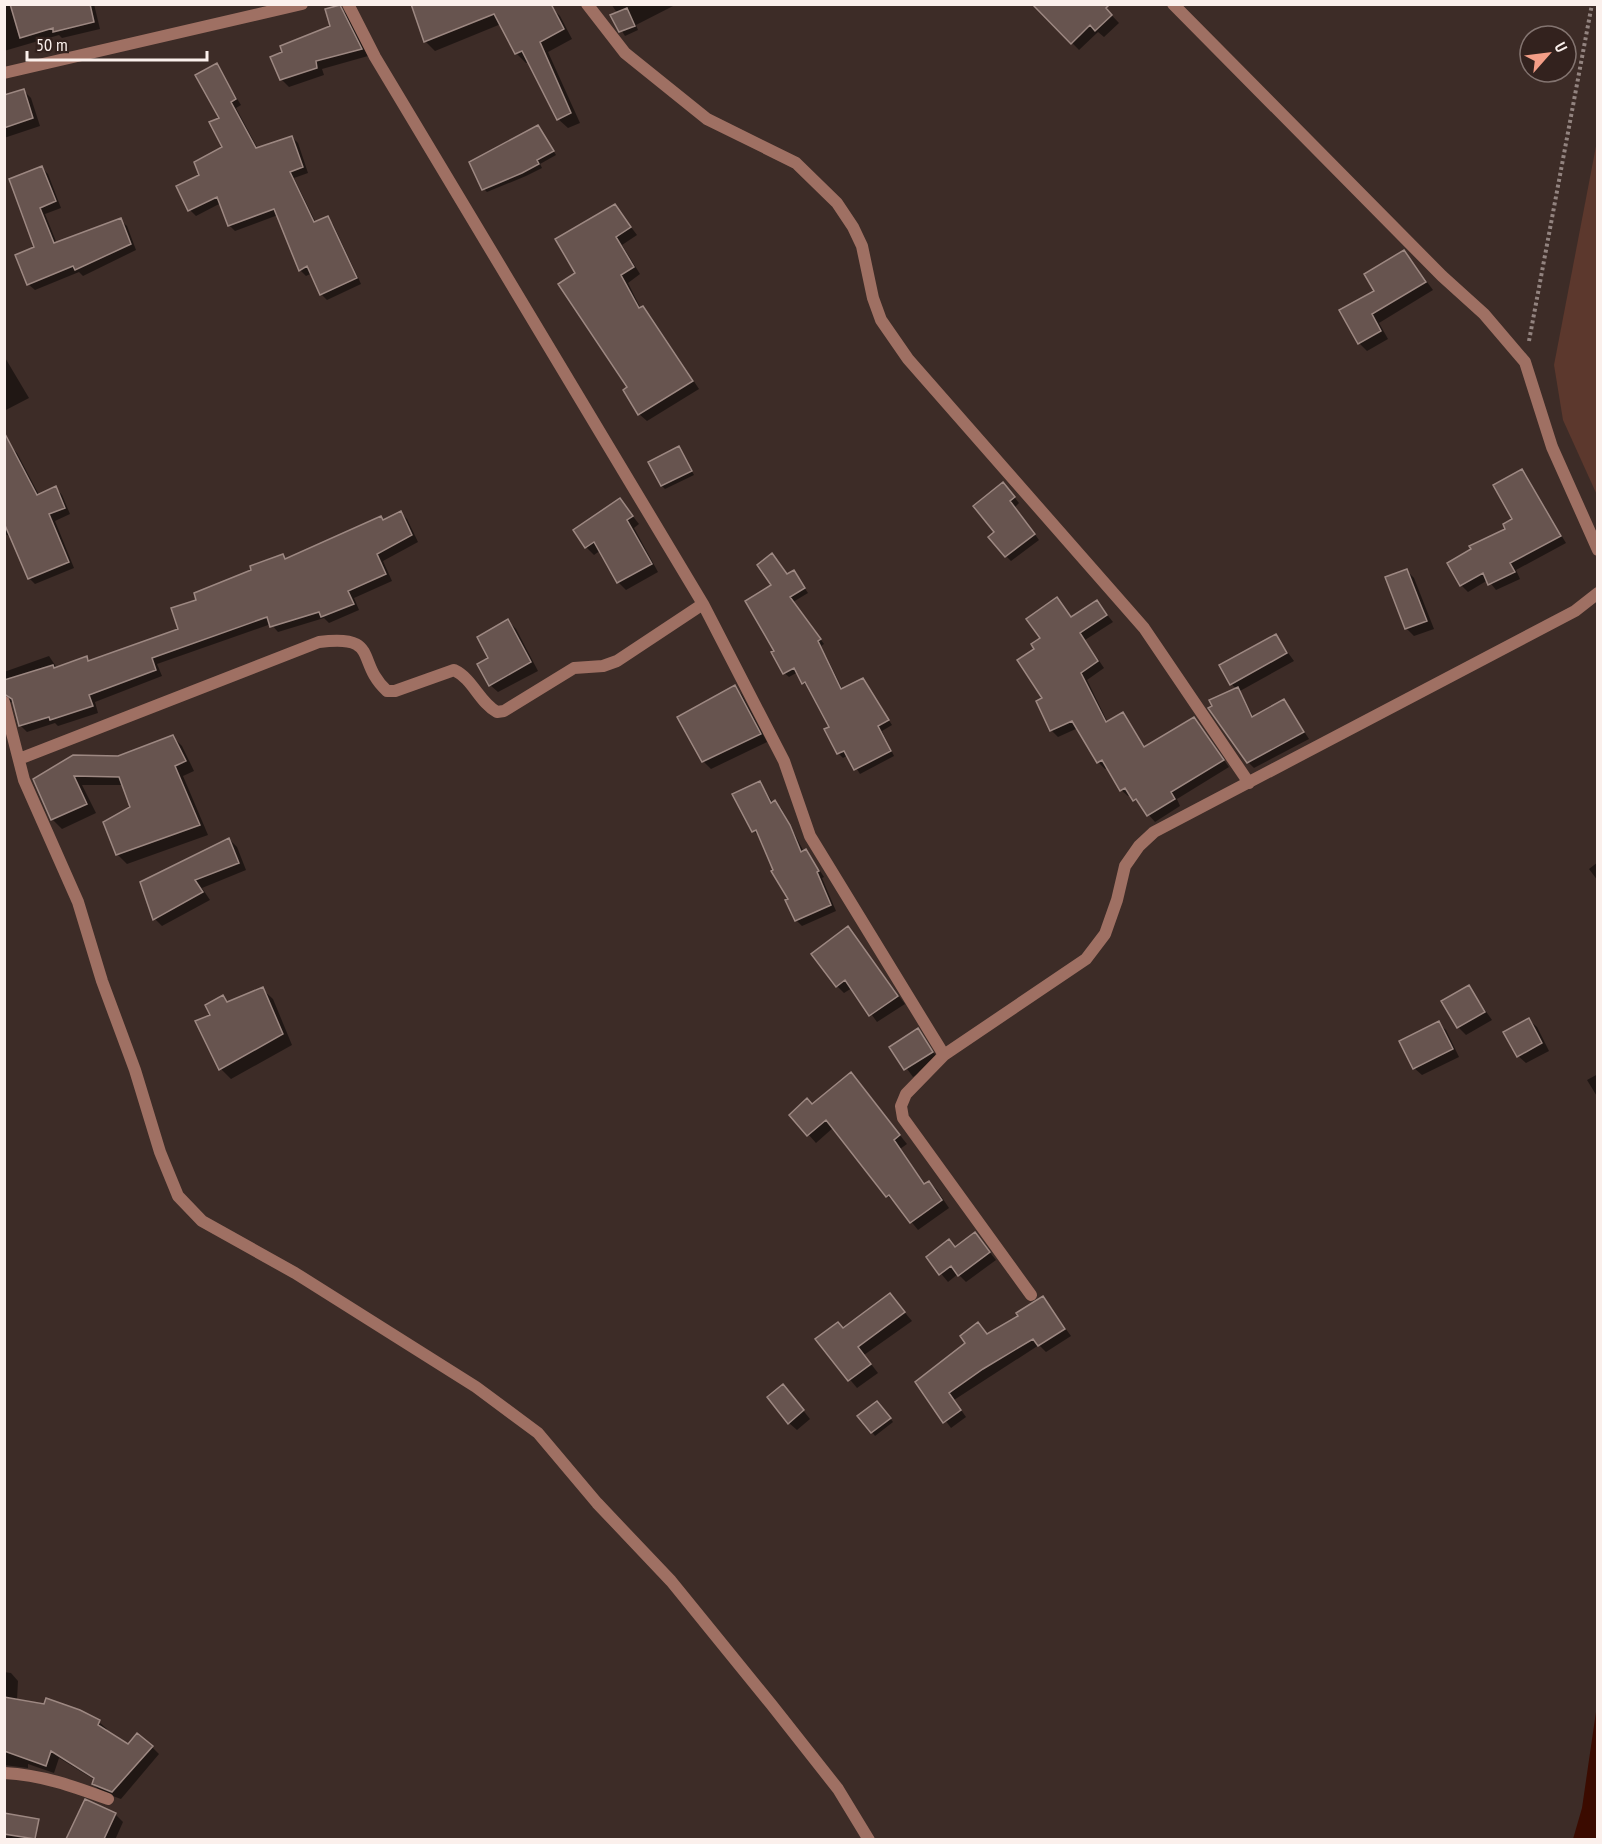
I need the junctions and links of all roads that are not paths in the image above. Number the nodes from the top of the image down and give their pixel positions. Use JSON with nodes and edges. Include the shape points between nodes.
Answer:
{"nodes":[{"id":1,"x":302,"y":4,"type":"edge"},
{"id":2,"x":348,"y":4,"type":"edge"},
{"id":3,"x":587,"y":4,"type":"edge"},
{"id":4,"x":1173,"y":4,"type":"edge"},
{"id":5,"x":4,"y":73,"type":"edge"},
{"id":6,"x":1598,"y":550,"type":"edge"},
{"id":7,"x":1598,"y":593,"type":"edge"},
{"id":8,"x":703,"y":604,"type":"junction"},
{"id":9,"x":4,"y":702,"type":"edge"},
{"id":10,"x":19,"y":759,"type":"junction"},
{"id":11,"x":1249,"y":783,"type":"junction"},
{"id":12,"x":944,"y":1055,"type":"junction"},
{"id":13,"x":1030,"y":1295,"type":"dead end"},
{"id":14,"x":4,"y":1773,"type":"edge"},
{"id":15,"x":108,"y":1799,"type":"dead end"},
{"id":16,"x":869,"y":1839,"type":"edge"}],
"edges":[{"from":1,"to":5,"type":"street"},
{"from":2,"to":8,"type":"street","via":[[375,57]]},
{"from":3,"to":11,"type":"street","via":[[626,53],[707,119],[796,163],[837,203],[862,246],[882,320],[908,359],[1144,628]]},
{"from":4,"to":6,"type":"street","via":[[1484,314],[1525,362],[1552,447]]},
{"from":7,"to":11,"type":"street","via":[[1575,611]]},
{"from":8,"to":10,"type":"street","via":[[617,661],[574,668],[504,711],[497,712],[487,705],[462,674],[454,670],[387,691],[380,686],[360,647],[345,639],[319,642]]},
{"from":8,"to":12,"type":"street","via":[[784,761],[810,836]]},
{"from":9,"to":10,"type":"street"},
{"from":10,"to":16,"type":"street","via":[[24,780],[78,902],[178,1196],[202,1221],[295,1273],[476,1388],[538,1433],[670,1581],[765,1696],[838,1790]]},
{"from":11,"to":12,"type":"street","via":[[1154,832],[1125,866],[1105,934],[1086,959]]},
{"from":12,"to":13,"type":"street","via":[[906,1094],[901,1106],[903,1118]]},
{"from":14,"to":15,"type":"street","via":[[66,1783]]}]}
